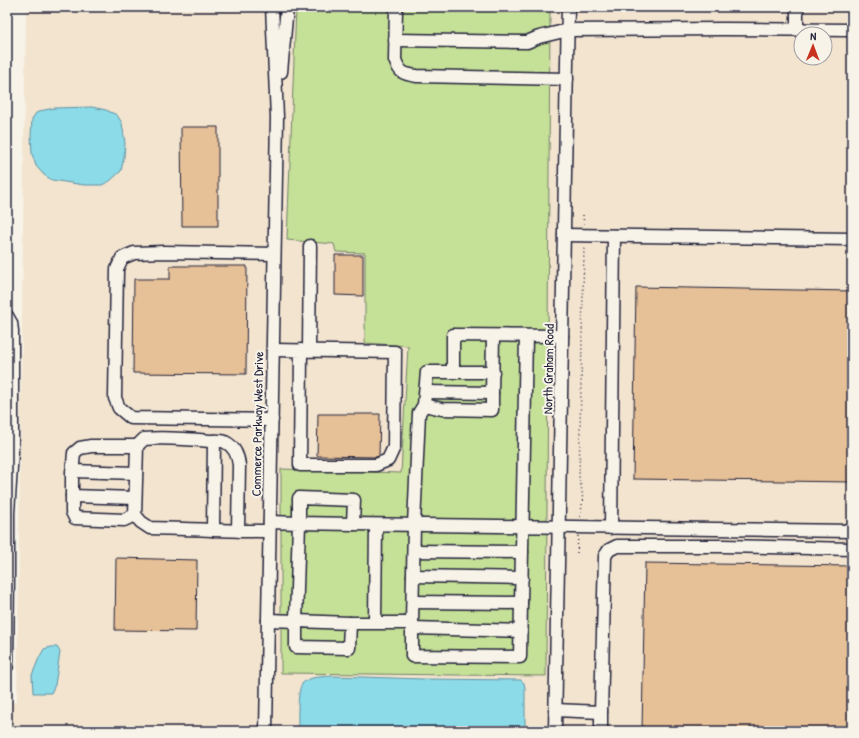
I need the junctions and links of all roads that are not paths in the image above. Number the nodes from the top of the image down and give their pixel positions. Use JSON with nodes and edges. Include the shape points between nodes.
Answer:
{"nodes":[{"id":1,"x":272,"y":7,"type":"edge"},
{"id":2,"x":287,"y":7,"type":"edge"},
{"id":3,"x":396,"y":7,"type":"edge"},
{"id":4,"x":568,"y":7,"type":"edge"},
{"id":5,"x":797,"y":7,"type":"edge"},
{"id":6,"x":797,"y":26,"type":"edge"},
{"id":7,"x":793,"y":29,"type":"edge"},
{"id":8,"x":568,"y":30,"type":"junction"},
{"id":9,"x":833,"y":30,"type":"edge"},
{"id":10,"x":852,"y":30,"type":"edge"},
{"id":11,"x":395,"y":40,"type":"junction"},
{"id":12,"x":567,"y":79,"type":"junction"},
{"id":13,"x":277,"y":117,"type":"junction"},
{"id":14,"x":564,"y":235,"type":"junction"},
{"id":15,"x":614,"y":236,"type":"junction"},
{"id":16,"x":852,"y":239,"type":"edge"},
{"id":17,"x":310,"y":246,"type":"dead end"},
{"id":18,"x":274,"y":254,"type":"junction"},
{"id":19,"x":7,"y":316,"type":"edge"},
{"id":20,"x":493,"y":336,"type":"junction"},
{"id":21,"x":526,"y":336,"type":"junction"},
{"id":22,"x":562,"y":336,"type":"junction"},
{"id":23,"x":273,"y":350,"type":"junction"},
{"id":24,"x":305,"y":350,"type":"junction"},
{"id":25,"x":452,"y":372,"type":"junction"},
{"id":26,"x":493,"y":372,"type":"junction"},
{"id":27,"x":426,"y":392,"type":"junction"},
{"id":28,"x":492,"y":393,"type":"junction"},
{"id":29,"x":424,"y":405,"type":"junction"},
{"id":30,"x":272,"y":420,"type":"junction"},
{"id":31,"x":214,"y":441,"type":"junction"},
{"id":32,"x":137,"y":446,"type":"junction"},
{"id":33,"x":72,"y":471,"type":"junction"},
{"id":34,"x":136,"y":473,"type":"junction"},
{"id":35,"x":72,"y":496,"type":"junction"},
{"id":36,"x":135,"y":498,"type":"junction"},
{"id":37,"x":135,"y":515,"type":"junction"},
{"id":38,"x":299,"y":523,"type":"junction"},
{"id":39,"x":353,"y":524,"type":"junction"},
{"id":40,"x":376,"y":525,"type":"junction"},
{"id":41,"x":414,"y":525,"type":"junction"},
{"id":42,"x":270,"y":526,"type":"junction"},
{"id":43,"x":523,"y":526,"type":"junction"},
{"id":44,"x":559,"y":527,"type":"junction"},
{"id":45,"x":611,"y":528,"type":"junction"},
{"id":46,"x":213,"y":530,"type":"junction"},
{"id":47,"x":238,"y":531,"type":"junction"},
{"id":48,"x":852,"y":531,"type":"edge"},
{"id":49,"x":852,"y":549,"type":"edge"},
{"id":50,"x":414,"y":551,"type":"junction"},
{"id":51,"x":522,"y":552,"type":"junction"},
{"id":52,"x":413,"y":576,"type":"junction"},
{"id":53,"x":522,"y":578,"type":"junction"},
{"id":54,"x":413,"y":602,"type":"junction"},
{"id":55,"x":521,"y":603,"type":"junction"},
{"id":56,"x":268,"y":620,"type":"junction"},
{"id":57,"x":296,"y":621,"type":"junction"},
{"id":58,"x":350,"y":622,"type":"junction"},
{"id":59,"x":375,"y":622,"type":"junction"},
{"id":60,"x":412,"y":626,"type":"junction"},
{"id":61,"x":520,"y":630,"type":"junction"},
{"id":62,"x":7,"y":666,"type":"edge"},
{"id":63,"x":555,"y":710,"type":"junction"},
{"id":64,"x":601,"y":712,"type":"junction"},
{"id":65,"x":266,"y":731,"type":"edge"},
{"id":66,"x":555,"y":731,"type":"edge"},
{"id":67,"x":601,"y":731,"type":"edge"}],
"edges":[{"from":1,"to":13,"type":"street","name":"Commerce Parkway West Drive"},
{"from":2,"to":13,"type":"street","name":"Commerce Parkway West Drive"},
{"from":3,"to":11,"type":"street"},
{"from":4,"to":8,"type":"street","name":"North Graham Road"},
{"from":5,"to":6,"type":"street"},
{"from":7,"to":8,"type":"street"},
{"from":8,"to":11,"type":"street","via":[[527,42]]},
{"from":8,"to":12,"type":"street","name":"North Graham Road"},
{"from":9,"to":10,"type":"street"},
{"from":11,"to":12,"type":"street","via":[[395,60],[405,74]]},
{"from":12,"to":14,"type":"street","name":"North Graham Road"},
{"from":13,"to":18,"type":"street","name":"Commerce Parkway West Drive"},
{"from":14,"to":15,"type":"street"},
{"from":14,"to":22,"type":"street","name":"North Graham Road"},
{"from":15,"to":16,"type":"street"},
{"from":15,"to":45,"type":"street"},
{"from":17,"to":24,"type":"street"},
{"from":18,"to":23,"type":"street","name":"Commerce Parkway West Drive"},
{"from":18,"to":30,"type":"street","via":[[164,252],[134,253],[122,258],[117,270],[115,398],[119,408],[131,418]]},
{"from":19,"to":62,"type":"street","via":[[12,331]]},
{"from":20,"to":21,"type":"street"},
{"from":20,"to":25,"type":"street","via":[[453,335]]},
{"from":20,"to":26,"type":"street"},
{"from":21,"to":22,"type":"street"},
{"from":21,"to":43,"type":"street"},
{"from":22,"to":44,"type":"street","name":"North Graham Road"},
{"from":23,"to":24,"type":"street"},
{"from":23,"to":30,"type":"street","name":"Commerce Parkway West Drive"},
{"from":24,"to":24,"type":"street","via":[[395,352],[394,448],[388,460],[376,465],[300,464]]},
{"from":25,"to":26,"type":"street"},
{"from":25,"to":27,"type":"street","via":[[427,372]]},
{"from":26,"to":28,"type":"street"},
{"from":27,"to":28,"type":"street"},
{"from":27,"to":29,"type":"street"},
{"from":28,"to":29,"type":"street","via":[[492,410],[442,410]]},
{"from":29,"to":41,"type":"street","via":[[419,413]]},
{"from":30,"to":42,"type":"street","name":"Commerce Parkway West Drive"},
{"from":31,"to":32,"type":"street","via":[[182,438],[144,439]]},
{"from":31,"to":46,"type":"street"},
{"from":31,"to":47,"type":"street","via":[[225,442],[234,449],[238,458]]},
{"from":32,"to":33,"type":"street","via":[[80,448],[74,453]]},
{"from":32,"to":34,"type":"street"},
{"from":33,"to":34,"type":"street"},
{"from":33,"to":35,"type":"street"},
{"from":34,"to":36,"type":"street"},
{"from":35,"to":36,"type":"street"},
{"from":35,"to":37,"type":"street","via":[[72,512],[75,518],[124,520]]},
{"from":36,"to":37,"type":"street"},
{"from":37,"to":46,"type":"street","via":[[150,528]]},
{"from":38,"to":39,"type":"street"},
{"from":38,"to":39,"type":"street","via":[[299,498],[307,498],[354,500]]},
{"from":38,"to":42,"type":"street"},
{"from":38,"to":57,"type":"street"},
{"from":39,"to":40,"type":"street"},
{"from":40,"to":41,"type":"street"},
{"from":40,"to":59,"type":"street"},
{"from":41,"to":43,"type":"street"},
{"from":41,"to":50,"type":"street"},
{"from":42,"to":47,"type":"street"},
{"from":42,"to":56,"type":"street","name":"Commerce Parkway West Drive"},
{"from":43,"to":44,"type":"street"},
{"from":43,"to":51,"type":"street"},
{"from":44,"to":45,"type":"street"},
{"from":44,"to":63,"type":"street","name":"North Graham Road"},
{"from":45,"to":48,"type":"street"},
{"from":46,"to":47,"type":"street"},
{"from":49,"to":64,"type":"street","via":[[617,546],[609,550],[605,556]]},
{"from":50,"to":51,"type":"street"},
{"from":50,"to":52,"type":"street"},
{"from":51,"to":53,"type":"street"},
{"from":52,"to":53,"type":"street"},
{"from":52,"to":54,"type":"street"},
{"from":53,"to":55,"type":"street"},
{"from":54,"to":55,"type":"street"},
{"from":54,"to":60,"type":"street"},
{"from":55,"to":61,"type":"street"},
{"from":56,"to":57,"type":"street"},
{"from":56,"to":65,"type":"street","name":"Commerce Parkway West Drive"},
{"from":57,"to":58,"type":"street"},
{"from":57,"to":58,"type":"street","via":[[296,647],[350,648]]},
{"from":58,"to":59,"type":"street"},
{"from":59,"to":60,"type":"street"},
{"from":60,"to":61,"type":"street"},
{"from":60,"to":61,"type":"street","via":[[412,656],[520,657]]},
{"from":63,"to":64,"type":"street"},
{"from":63,"to":66,"type":"street","name":"North Graham Road"},
{"from":64,"to":67,"type":"street"}]}
